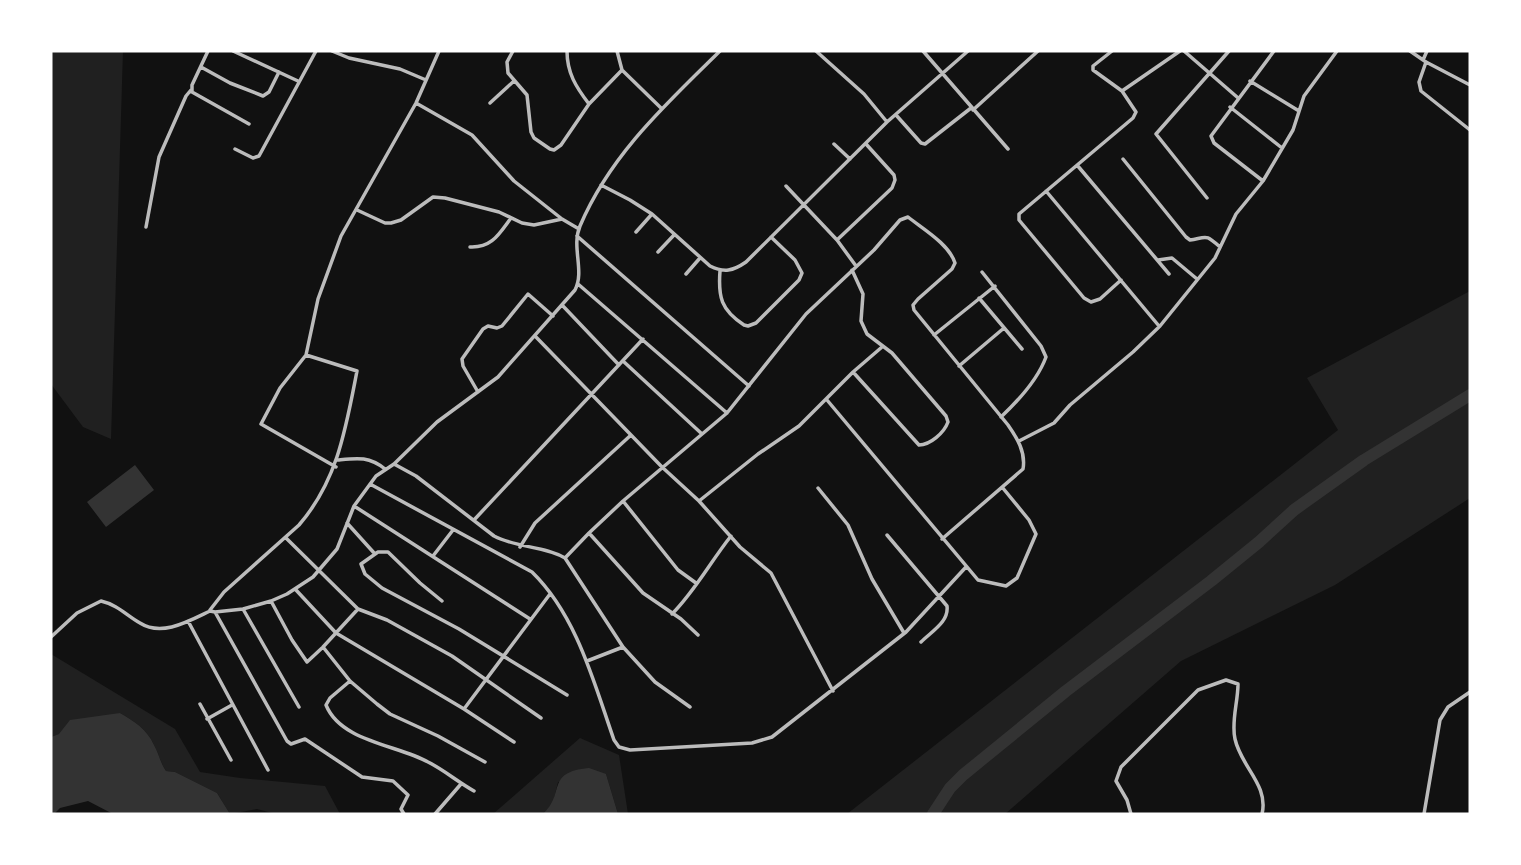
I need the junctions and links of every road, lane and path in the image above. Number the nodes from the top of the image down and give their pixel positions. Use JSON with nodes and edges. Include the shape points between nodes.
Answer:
{"nodes":[{"id":1,"x":208,"y":51,"type":"edge"},
{"id":2,"x":233,"y":51,"type":"edge"},
{"id":3,"x":316,"y":51,"type":"edge"},
{"id":4,"x":332,"y":51,"type":"edge"},
{"id":5,"x":439,"y":51,"type":"edge"},
{"id":6,"x":513,"y":51,"type":"edge"},
{"id":7,"x":567,"y":51,"type":"edge"},
{"id":8,"x":617,"y":51,"type":"edge"},
{"id":9,"x":720,"y":51,"type":"edge"},
{"id":10,"x":816,"y":51,"type":"edge"},
{"id":11,"x":923,"y":51,"type":"edge"},
{"id":12,"x":968,"y":51,"type":"edge"},
{"id":13,"x":1038,"y":51,"type":"edge"},
{"id":14,"x":1112,"y":51,"type":"edge"},
{"id":15,"x":1182,"y":51,"type":"edge"},
{"id":16,"x":1230,"y":51,"type":"edge"},
{"id":17,"x":1273,"y":51,"type":"edge"},
{"id":18,"x":1337,"y":51,"type":"edge"},
{"id":19,"x":1410,"y":51,"type":"edge"},
{"id":20,"x":1427,"y":51,"type":"edge"},
{"id":21,"x":1425,"y":61,"type":"junction"},
{"id":22,"x":201,"y":67,"type":"junction"},
{"id":23,"x":622,"y":70,"type":"junction"},
{"id":24,"x":279,"y":72,"type":"junction"},
{"id":25,"x":1209,"y":74,"type":"junction"},
{"id":26,"x":942,"y":75,"type":"junction"},
{"id":27,"x":426,"y":80,"type":"junction"},
{"id":28,"x":514,"y":81,"type":"junction"},
{"id":29,"x":1250,"y":81,"type":"junction"},
{"id":30,"x":299,"y":82,"type":"junction"},
{"id":31,"x":1470,"y":85,"type":"edge"},
{"id":32,"x":191,"y":90,"type":"junction"},
{"id":33,"x":1122,"y":91,"type":"junction"},
{"id":34,"x":1237,"y":97,"type":"junction"},
{"id":35,"x":416,"y":103,"type":"junction"},
{"id":36,"x":490,"y":103,"type":"dead end"},
{"id":37,"x":589,"y":104,"type":"junction"},
{"id":38,"x":1230,"y":107,"type":"junction"},
{"id":39,"x":662,"y":109,"type":"junction"},
{"id":40,"x":972,"y":109,"type":"junction"},
{"id":41,"x":1299,"y":111,"type":"junction"},
{"id":42,"x":895,"y":115,"type":"junction"},
{"id":43,"x":887,"y":122,"type":"junction"},
{"id":44,"x":249,"y":124,"type":"dead end"},
{"id":45,"x":1470,"y":130,"type":"edge"},
{"id":46,"x":834,"y":144,"type":"dead end"},
{"id":47,"x":865,"y":144,"type":"junction"},
{"id":48,"x":1282,"y":148,"type":"junction"},
{"id":49,"x":235,"y":149,"type":"dead end"},
{"id":50,"x":1007,"y":149,"type":"dead end"},
{"id":51,"x":850,"y":159,"type":"junction"},
{"id":52,"x":1123,"y":159,"type":"dead end"},
{"id":53,"x":1077,"y":165,"type":"junction"},
{"id":54,"x":1263,"y":181,"type":"junction"},
{"id":55,"x":601,"y":185,"type":"junction"},
{"id":56,"x":786,"y":186,"type":"dead end"},
{"id":57,"x":1046,"y":191,"type":"junction"},
{"id":58,"x":1207,"y":198,"type":"dead end"},
{"id":59,"x":804,"y":205,"type":"junction"},
{"id":60,"x":356,"y":209,"type":"junction"},
{"id":61,"x":652,"y":214,"type":"junction"},
{"id":62,"x":511,"y":218,"type":"junction"},
{"id":63,"x":562,"y":219,"type":"junction"},
{"id":64,"x":146,"y":227,"type":"dead end"},
{"id":65,"x":579,"y":229,"type":"junction"},
{"id":66,"x":636,"y":232,"type":"dead end"},
{"id":67,"x":674,"y":235,"type":"junction"},
{"id":68,"x":577,"y":236,"type":"junction"},
{"id":69,"x":771,"y":237,"type":"junction"},
{"id":70,"x":837,"y":240,"type":"junction"},
{"id":71,"x":470,"y":247,"type":"dead end"},
{"id":72,"x":1220,"y":247,"type":"junction"},
{"id":73,"x":658,"y":253,"type":"dead end"},
{"id":74,"x":700,"y":258,"type":"junction"},
{"id":75,"x":1158,"y":260,"type":"junction"},
{"id":76,"x":856,"y":266,"type":"junction"},
{"id":77,"x":852,"y":270,"type":"junction"},
{"id":78,"x":720,"y":271,"type":"junction"},
{"id":79,"x":982,"y":272,"type":"dead end"},
{"id":80,"x":686,"y":274,"type":"dead end"},
{"id":81,"x":1169,"y":274,"type":"dead end"},
{"id":82,"x":1197,"y":279,"type":"junction"},
{"id":83,"x":1121,"y":280,"type":"junction"},
{"id":84,"x":578,"y":284,"type":"junction"},
{"id":85,"x":995,"y":286,"type":"junction"},
{"id":86,"x":979,"y":298,"type":"junction"},
{"id":87,"x":562,"y":305,"type":"junction"},
{"id":88,"x":553,"y":316,"type":"junction"},
{"id":89,"x":1160,"y":326,"type":"junction"},
{"id":90,"x":1004,"y":328,"type":"junction"},
{"id":91,"x":934,"y":335,"type":"junction"},
{"id":92,"x":536,"y":337,"type":"junction"},
{"id":93,"x":643,"y":339,"type":"junction"},
{"id":94,"x":882,"y":347,"type":"junction"},
{"id":95,"x":1022,"y":349,"type":"dead end"},
{"id":96,"x":306,"y":355,"type":"junction"},
{"id":97,"x":624,"y":361,"type":"junction"},
{"id":98,"x":619,"y":365,"type":"junction"},
{"id":99,"x":959,"y":366,"type":"junction"},
{"id":100,"x":853,"y":372,"type":"junction"},
{"id":101,"x":749,"y":386,"type":"junction"},
{"id":102,"x":478,"y":392,"type":"junction"},
{"id":103,"x":593,"y":395,"type":"junction"},
{"id":104,"x":827,"y":400,"type":"junction"},
{"id":105,"x":727,"y":413,"type":"junction"},
{"id":106,"x":1002,"y":417,"type":"junction"},
{"id":107,"x":702,"y":434,"type":"junction"},
{"id":108,"x":631,"y":435,"type":"junction"},
{"id":109,"x":1019,"y":441,"type":"junction"},
{"id":110,"x":338,"y":460,"type":"junction"},
{"id":111,"x":394,"y":464,"type":"junction"},
{"id":112,"x":336,"y":467,"type":"junction"},
{"id":113,"x":662,"y":467,"type":"junction"},
{"id":114,"x":385,"y":469,"type":"junction"},
{"id":115,"x":370,"y":484,"type":"junction"},
{"id":116,"x":1002,"y":487,"type":"junction"},
{"id":117,"x":818,"y":488,"type":"dead end"},
{"id":118,"x":623,"y":501,"type":"junction"},
{"id":119,"x":699,"y":501,"type":"junction"},
{"id":120,"x":354,"y":506,"type":"junction"},
{"id":121,"x":474,"y":520,"type":"junction"},
{"id":122,"x":347,"y":523,"type":"junction"},
{"id":123,"x":453,"y":530,"type":"junction"},
{"id":124,"x":589,"y":533,"type":"junction"},
{"id":125,"x":887,"y":535,"type":"dead end"},
{"id":126,"x":731,"y":536,"type":"junction"},
{"id":127,"x":286,"y":538,"type":"junction"},
{"id":128,"x":942,"y":539,"type":"junction"},
{"id":129,"x":520,"y":547,"type":"junction"},
{"id":130,"x":375,"y":554,"type":"junction"},
{"id":131,"x":433,"y":556,"type":"junction"},
{"id":132,"x":565,"y":558,"type":"junction"},
{"id":133,"x":966,"y":567,"type":"junction"},
{"id":134,"x":320,"y":571,"type":"junction"},
{"id":135,"x":696,"y":583,"type":"junction"},
{"id":136,"x":296,"y":589,"type":"junction"},
{"id":137,"x":550,"y":594,"type":"junction"},
{"id":138,"x":940,"y":596,"type":"junction"},
{"id":139,"x":442,"y":600,"type":"dead end"},
{"id":140,"x":271,"y":601,"type":"junction"},
{"id":141,"x":243,"y":609,"type":"junction"},
{"id":142,"x":358,"y":610,"type":"junction"},
{"id":143,"x":212,"y":612,"type":"junction"},
{"id":144,"x":673,"y":614,"type":"junction"},
{"id":145,"x":530,"y":619,"type":"junction"},
{"id":146,"x":188,"y":621,"type":"junction"},
{"id":147,"x":905,"y":633,"type":"junction"},
{"id":148,"x":336,"y":634,"type":"junction"},
{"id":149,"x":698,"y":635,"type":"dead end"},
{"id":150,"x":51,"y":637,"type":"edge"},
{"id":151,"x":921,"y":642,"type":"dead end"},
{"id":152,"x":323,"y":647,"type":"junction"},
{"id":153,"x":623,"y":647,"type":"junction"},
{"id":154,"x":503,"y":657,"type":"junction"},
{"id":155,"x":587,"y":662,"type":"junction"},
{"id":156,"x":484,"y":679,"type":"junction"},
{"id":157,"x":350,"y":681,"type":"junction"},
{"id":158,"x":833,"y":691,"type":"junction"},
{"id":159,"x":1470,"y":692,"type":"edge"},
{"id":160,"x":567,"y":695,"type":"dead end"},
{"id":161,"x":200,"y":704,"type":"dead end"},
{"id":162,"x":232,"y":705,"type":"junction"},
{"id":163,"x":299,"y":707,"type":"dead end"},
{"id":164,"x":690,"y":707,"type":"dead end"},
{"id":165,"x":464,"y":709,"type":"junction"},
{"id":166,"x":541,"y":718,"type":"dead end"},
{"id":167,"x":208,"y":719,"type":"junction"},
{"id":168,"x":514,"y":742,"type":"dead end"},
{"id":169,"x":231,"y":760,"type":"dead end"},
{"id":170,"x":485,"y":762,"type":"dead end"},
{"id":171,"x":268,"y":770,"type":"dead end"},
{"id":172,"x":461,"y":784,"type":"junction"},
{"id":173,"x":474,"y":791,"type":"dead end"},
{"id":174,"x":404,"y":814,"type":"edge"},
{"id":175,"x":435,"y":814,"type":"edge"},
{"id":176,"x":1131,"y":814,"type":"edge"},
{"id":177,"x":1262,"y":814,"type":"edge"},
{"id":178,"x":1424,"y":814,"type":"edge"}],
"edges":[{"from":1,"to":22,"type":"street"},
{"from":2,"to":24,"type":"street"},
{"from":3,"to":30,"type":"street"},
{"from":4,"to":27,"type":"street"},
{"from":5,"to":27,"type":"street"},
{"from":6,"to":28,"type":"street","via":[[506,68]]},
{"from":7,"to":37,"type":"street","via":[[575,86]]},
{"from":8,"to":23,"type":"street"},
{"from":9,"to":39,"type":"street"},
{"from":10,"to":43,"type":"street","via":[[864,94]]},
{"from":11,"to":26,"type":"street"},
{"from":12,"to":26,"type":"street"},
{"from":13,"to":40,"type":"street"},
{"from":14,"to":33,"type":"street","via":[[1093,70]]},
{"from":15,"to":25,"type":"street"},
{"from":15,"to":33,"type":"street"},
{"from":16,"to":25,"type":"street"},
{"from":17,"to":29,"type":"street"},
{"from":18,"to":41,"type":"street","via":[[1304,96]]},
{"from":19,"to":21,"type":"street"},
{"from":20,"to":21,"type":"street"},
{"from":21,"to":31,"type":"street"},
{"from":21,"to":45,"type":"street","via":[[1421,90]]},
{"from":22,"to":24,"type":"street","via":[[263,96]]},
{"from":22,"to":32,"type":"street"},
{"from":23,"to":37,"type":"street"},
{"from":23,"to":39,"type":"street"},
{"from":24,"to":30,"type":"street"},
{"from":25,"to":34,"type":"street"},
{"from":25,"to":58,"type":"street","via":[[1156,134]]},
{"from":26,"to":40,"type":"street"},
{"from":26,"to":42,"type":"street"},
{"from":27,"to":35,"type":"street"},
{"from":28,"to":36,"type":"street"},
{"from":28,"to":37,"type":"street","via":[[527,94],[534,138],[550,149],[561,145]]},
{"from":29,"to":34,"type":"street"},
{"from":29,"to":41,"type":"street"},
{"from":30,"to":49,"type":"street","via":[[259,156],[253,158]]},
{"from":32,"to":44,"type":"street"},
{"from":32,"to":64,"type":"street","via":[[159,157]]},
{"from":33,"to":53,"type":"street","via":[[1136,112],[1133,118]]},
{"from":34,"to":38,"type":"street"},
{"from":35,"to":60,"type":"street"},
{"from":35,"to":63,"type":"street","via":[[472,135],[514,181]]},
{"from":38,"to":48,"type":"street"},
{"from":38,"to":54,"type":"street","via":[[1211,139]]},
{"from":39,"to":55,"type":"street","via":[[626,148]]},
{"from":40,"to":42,"type":"street","via":[[925,144]]},
{"from":40,"to":50,"type":"street"},
{"from":41,"to":48,"type":"street"},
{"from":42,"to":43,"type":"street"},
{"from":43,"to":47,"type":"street"},
{"from":46,"to":51,"type":"street"},
{"from":47,"to":51,"type":"street"},
{"from":47,"to":70,"type":"street","via":[[895,180]]},
{"from":48,"to":54,"type":"street"},
{"from":51,"to":59,"type":"street"},
{"from":52,"to":72,"type":"street","via":[[1186,237],[1209,237]]},
{"from":53,"to":57,"type":"street"},
{"from":53,"to":75,"type":"street"},
{"from":54,"to":72,"type":"street","via":[[1236,214]]},
{"from":55,"to":61,"type":"street"},
{"from":55,"to":65,"type":"street"},
{"from":56,"to":59,"type":"street"},
{"from":57,"to":83,"type":"street"},
{"from":57,"to":83,"type":"street","via":[[1019,214],[1029,234],[1091,302]]},
{"from":59,"to":69,"type":"street"},
{"from":59,"to":70,"type":"street"},
{"from":60,"to":62,"type":"street","via":[[391,223],[433,197]]},
{"from":60,"to":96,"type":"street","via":[[318,299]]},
{"from":61,"to":66,"type":"street"},
{"from":61,"to":67,"type":"street"},
{"from":62,"to":63,"type":"street","via":[[534,225]]},
{"from":62,"to":71,"type":"street","via":[[489,243]]},
{"from":63,"to":65,"type":"street"},
{"from":65,"to":68,"type":"street"},
{"from":67,"to":73,"type":"street"},
{"from":67,"to":74,"type":"street"},
{"from":68,"to":84,"type":"street"},
{"from":68,"to":101,"type":"street"},
{"from":69,"to":78,"type":"street","via":[[738,268]]},
{"from":69,"to":78,"type":"street","via":[[802,273],[756,323],[744,325],[722,303]]},
{"from":70,"to":76,"type":"street"},
{"from":72,"to":82,"type":"street"},
{"from":74,"to":78,"type":"street"},
{"from":74,"to":80,"type":"street"},
{"from":75,"to":81,"type":"street"},
{"from":75,"to":82,"type":"street","via":[[1172,258]]},
{"from":76,"to":77,"type":"street"},
{"from":76,"to":91,"type":"street","via":[[908,216],[943,245],[956,263],[914,305]]},
{"from":77,"to":94,"type":"street","via":[[863,294],[861,321],[867,334]]},
{"from":77,"to":101,"type":"street","via":[[786,338]]},
{"from":79,"to":85,"type":"street"},
{"from":82,"to":89,"type":"street"},
{"from":83,"to":89,"type":"street"},
{"from":84,"to":87,"type":"street"},
{"from":84,"to":93,"type":"street"},
{"from":85,"to":86,"type":"street"},
{"from":85,"to":106,"type":"street","via":[[1046,357]]},
{"from":86,"to":90,"type":"street"},
{"from":86,"to":91,"type":"street"},
{"from":87,"to":88,"type":"street"},
{"from":87,"to":98,"type":"street"},
{"from":88,"to":92,"type":"street"},
{"from":88,"to":102,"type":"street","via":[[528,294],[506,323],[483,329],[461,359]]},
{"from":89,"to":109,"type":"street","via":[[1054,423]]},
{"from":90,"to":95,"type":"street"},
{"from":90,"to":99,"type":"street"},
{"from":91,"to":99,"type":"street"},
{"from":92,"to":102,"type":"street"},
{"from":92,"to":103,"type":"street"},
{"from":93,"to":97,"type":"street"},
{"from":93,"to":105,"type":"street"},
{"from":94,"to":100,"type":"street"},
{"from":94,"to":100,"type":"street","via":[[946,416],[946,429],[919,446]]},
{"from":96,"to":110,"type":"street","via":[[357,371]]},
{"from":96,"to":112,"type":"street","via":[[280,388],[261,424]]},
{"from":97,"to":98,"type":"street"},
{"from":97,"to":107,"type":"street"},
{"from":98,"to":103,"type":"street"},
{"from":99,"to":106,"type":"street"},
{"from":100,"to":104,"type":"street"},
{"from":101,"to":105,"type":"street"},
{"from":102,"to":111,"type":"street","via":[[437,422]]},
{"from":103,"to":108,"type":"street"},
{"from":103,"to":121,"type":"street"},
{"from":104,"to":119,"type":"street"},
{"from":104,"to":128,"type":"street"},
{"from":105,"to":107,"type":"street"},
{"from":106,"to":109,"type":"street"},
{"from":107,"to":113,"type":"street"},
{"from":108,"to":113,"type":"street"},
{"from":108,"to":129,"type":"street","via":[[536,523]]},
{"from":109,"to":116,"type":"street","via":[[1023,469]]},
{"from":110,"to":112,"type":"street"},
{"from":110,"to":114,"type":"street","via":[[362,457]]},
{"from":111,"to":114,"type":"street"},
{"from":111,"to":121,"type":"street"},
{"from":112,"to":127,"type":"street","via":[[309,513]]},
{"from":113,"to":118,"type":"street"},
{"from":113,"to":119,"type":"street"},
{"from":114,"to":115,"type":"street"},
{"from":115,"to":120,"type":"street"},
{"from":115,"to":123,"type":"street"},
{"from":116,"to":128,"type":"street"},
{"from":116,"to":133,"type":"street","via":[[1034,528],[1029,555],[1017,578],[1006,586],[978,580]]},
{"from":117,"to":147,"type":"street","via":[[848,525],[872,579]]},
{"from":118,"to":124,"type":"street"},
{"from":118,"to":135,"type":"street","via":[[678,570]]},
{"from":119,"to":126,"type":"street"},
{"from":120,"to":122,"type":"street"},
{"from":120,"to":131,"type":"street"},
{"from":121,"to":129,"type":"street","via":[[494,536]]},
{"from":122,"to":130,"type":"street"},
{"from":122,"to":134,"type":"street","via":[[338,549]]},
{"from":123,"to":131,"type":"street"},
{"from":123,"to":137,"type":"street","via":[[532,572]]},
{"from":124,"to":132,"type":"street"},
{"from":124,"to":144,"type":"street","via":[[643,593]]},
{"from":125,"to":138,"type":"street"},
{"from":126,"to":135,"type":"street"},
{"from":126,"to":158,"type":"street","via":[[771,573]]},
{"from":127,"to":134,"type":"street"},
{"from":127,"to":143,"type":"street","via":[[224,592]]},
{"from":128,"to":133,"type":"street"},
{"from":129,"to":132,"type":"street"},
{"from":130,"to":139,"type":"street","via":[[388,552]]},
{"from":130,"to":154,"type":"street","via":[[361,564],[365,574],[382,588]]},
{"from":131,"to":145,"type":"street"},
{"from":132,"to":153,"type":"street"},
{"from":133,"to":138,"type":"street"},
{"from":134,"to":136,"type":"street"},
{"from":134,"to":142,"type":"street"},
{"from":135,"to":144,"type":"street"},
{"from":136,"to":140,"type":"street"},
{"from":136,"to":148,"type":"street"},
{"from":137,"to":145,"type":"street"},
{"from":137,"to":155,"type":"street"},
{"from":138,"to":147,"type":"street"},
{"from":138,"to":151,"type":"street","via":[[948,614]]},
{"from":140,"to":141,"type":"street"},
{"from":140,"to":152,"type":"street","via":[[307,662]]},
{"from":141,"to":143,"type":"street"},
{"from":141,"to":163,"type":"street"},
{"from":142,"to":148,"type":"street"},
{"from":142,"to":156,"type":"street","via":[[387,620]]},
{"from":143,"to":146,"type":"street"},
{"from":143,"to":174,"type":"street","via":[[287,741],[305,739],[362,777],[396,783],[409,797],[401,809]]},
{"from":144,"to":149,"type":"street"},
{"from":145,"to":154,"type":"street"},
{"from":146,"to":150,"type":"street","via":[[152,628],[118,606],[101,601],[76,613]]},
{"from":146,"to":162,"type":"street"},
{"from":147,"to":158,"type":"street"},
{"from":148,"to":152,"type":"street"},
{"from":148,"to":165,"type":"street"},
{"from":152,"to":157,"type":"street"},
{"from":153,"to":155,"type":"street"},
{"from":153,"to":164,"type":"street","via":[[655,682]]},
{"from":154,"to":156,"type":"street"},
{"from":154,"to":160,"type":"street"},
{"from":155,"to":158,"type":"street","via":[[614,740],[630,750],[763,740]]},
{"from":156,"to":165,"type":"street"},
{"from":156,"to":166,"type":"street"},
{"from":157,"to":170,"type":"street","via":[[390,713]]},
{"from":157,"to":172,"type":"street","via":[[326,705],[342,725],[376,744],[430,763]]},
{"from":159,"to":178,"type":"street","via":[[1448,707],[1440,720]]},
{"from":161,"to":167,"type":"street"},
{"from":162,"to":167,"type":"street"},
{"from":162,"to":171,"type":"street"},
{"from":165,"to":168,"type":"street"},
{"from":167,"to":169,"type":"street"},
{"from":172,"to":173,"type":"street"},
{"from":172,"to":175,"type":"street"},
{"from":176,"to":177,"type":"street","via":[[1115,781],[1118,771],[1194,693],[1226,680],[1238,684],[1234,735],[1238,754],[1262,793]]}]}
